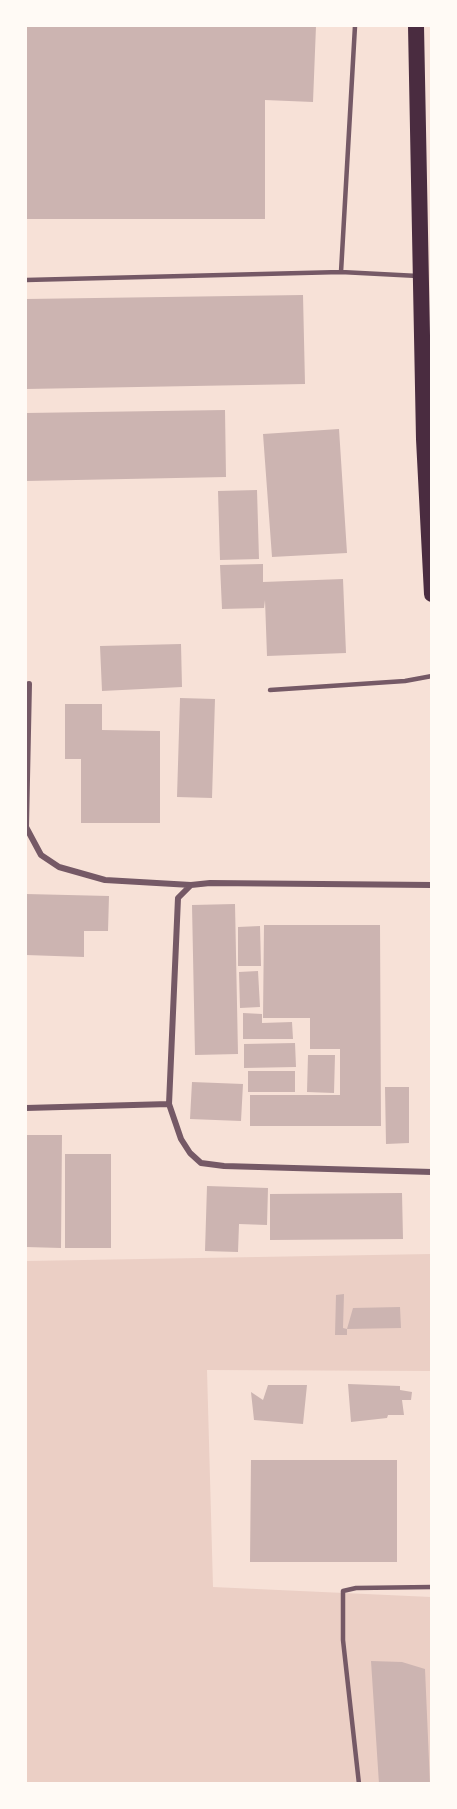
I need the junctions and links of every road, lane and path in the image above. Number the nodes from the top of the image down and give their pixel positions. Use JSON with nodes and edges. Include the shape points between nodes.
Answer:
{"nodes":[{"id":1,"x":355,"y":26,"type":"edge"},
{"id":2,"x":416,"y":26,"type":"edge"},
{"id":3,"x":341,"y":272,"type":"junction"},
{"id":4,"x":420,"y":277,"type":"junction"},
{"id":5,"x":26,"y":280,"type":"edge"},
{"id":6,"x":428,"y":440,"type":"edge"},
{"id":7,"x":432,"y":594,"type":"edge"},
{"id":8,"x":432,"y":676,"type":"edge"},
{"id":9,"x":29,"y":684,"type":"dead end"},
{"id":10,"x":270,"y":690,"type":"dead end"},
{"id":11,"x":191,"y":885,"type":"junction"},
{"id":12,"x":432,"y":885,"type":"edge"},
{"id":13,"x":169,"y":1104,"type":"junction"},
{"id":14,"x":26,"y":1108,"type":"edge"},
{"id":15,"x":432,"y":1172,"type":"edge"},
{"id":16,"x":432,"y":1587,"type":"edge"},
{"id":17,"x":359,"y":1784,"type":"edge"}],
"edges":[{"from":1,"to":3,"type":"lane"},
{"from":2,"to":4,"type":"highway","via":[[421,97]]},
{"from":3,"to":4,"type":"lane"},
{"from":3,"to":5,"type":"lane"},
{"from":4,"to":6,"type":"highway"},
{"from":6,"to":7,"type":"highway"},
{"from":8,"to":10,"type":"lane"},
{"from":9,"to":11,"type":"street","via":[[26,827],[41,855],[59,867],[105,880]]},
{"from":11,"to":12,"type":"street"},
{"from":11,"to":13,"type":"street","via":[[178,898],[177,907]]},
{"from":13,"to":14,"type":"street"},
{"from":13,"to":15,"type":"street","via":[[181,1139],[201,1163]]},
{"from":16,"to":17,"type":"lane","via":[[343,1591],[343,1640]]}]}
